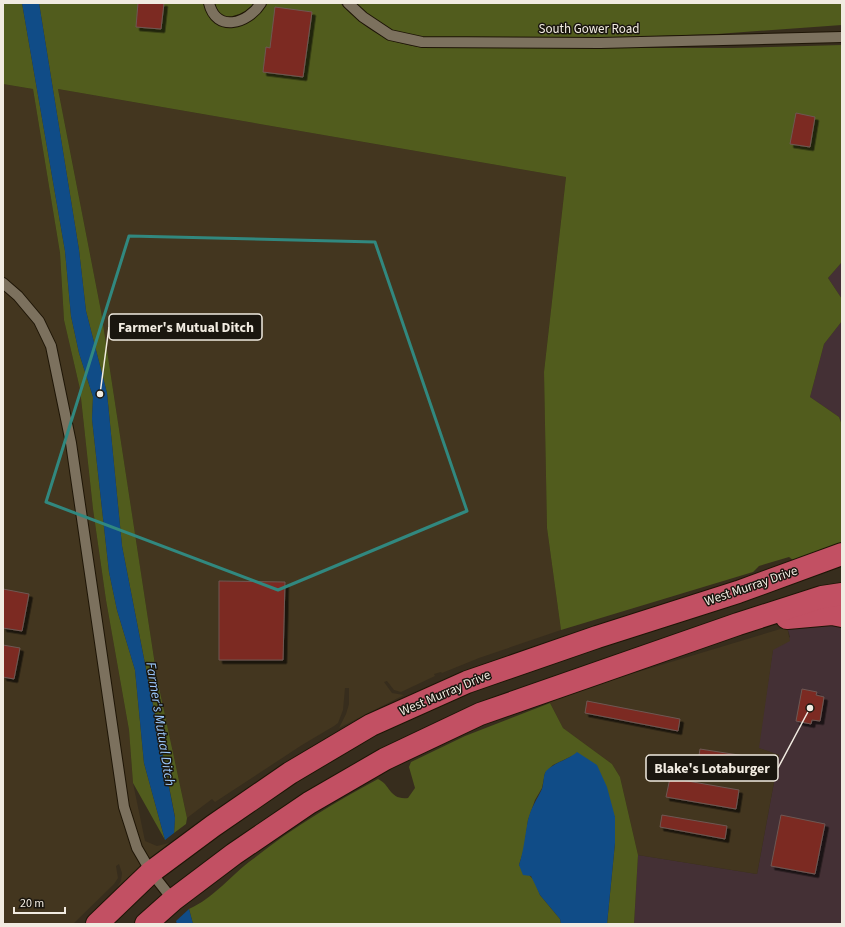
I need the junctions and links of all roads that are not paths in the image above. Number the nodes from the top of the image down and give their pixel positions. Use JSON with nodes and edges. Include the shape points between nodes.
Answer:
{"nodes":[{"id":1,"x":209,"y":3,"type":"edge"},
{"id":2,"x":261,"y":3,"type":"edge"},
{"id":3,"x":348,"y":3,"type":"edge"},
{"id":4,"x":842,"y":37,"type":"edge"},
{"id":5,"x":3,"y":283,"type":"edge"},
{"id":6,"x":842,"y":554,"type":"edge"},
{"id":7,"x":842,"y":571,"type":"edge"},
{"id":8,"x":738,"y":592,"type":"junction"},
{"id":9,"x":842,"y":594,"type":"edge"},
{"id":10,"x":842,"y":616,"type":"edge"},
{"id":11,"x":738,"y":624,"type":"junction"},
{"id":12,"x":151,"y":872,"type":"junction"},
{"id":13,"x":173,"y":900,"type":"junction"},
{"id":14,"x":97,"y":924,"type":"edge"},
{"id":15,"x":146,"y":924,"type":"edge"}],
"edges":[{"from":1,"to":2,"type":"lane","via":[[211,10],[220,19],[232,23],[252,15]]},
{"from":3,"to":4,"type":"lane","name":"South Gower Road","via":[[362,18],[390,35],[422,42],[600,43]]},
{"from":5,"to":12,"type":"lane","via":[[39,321],[51,346],[71,443],[124,807],[137,848]]},
{"from":6,"to":8,"type":"highway","name":"West Murray Drive"},
{"from":7,"to":8,"type":"highway","via":[[821,573]]},
{"from":8,"to":12,"type":"highway","name":"West Murray Drive","via":[[467,682],[371,725],[284,778]]},
{"from":9,"to":11,"type":"highway","via":[[822,597]]},
{"from":10,"to":11,"type":"highway","via":[[806,615]]},
{"from":11,"to":13,"type":"highway","via":[[480,714],[385,759],[309,803],[234,854]]},
{"from":12,"to":13,"type":"lane"},
{"from":12,"to":14,"type":"highway","name":"West Murray Drive"},
{"from":13,"to":15,"type":"highway"}]}
